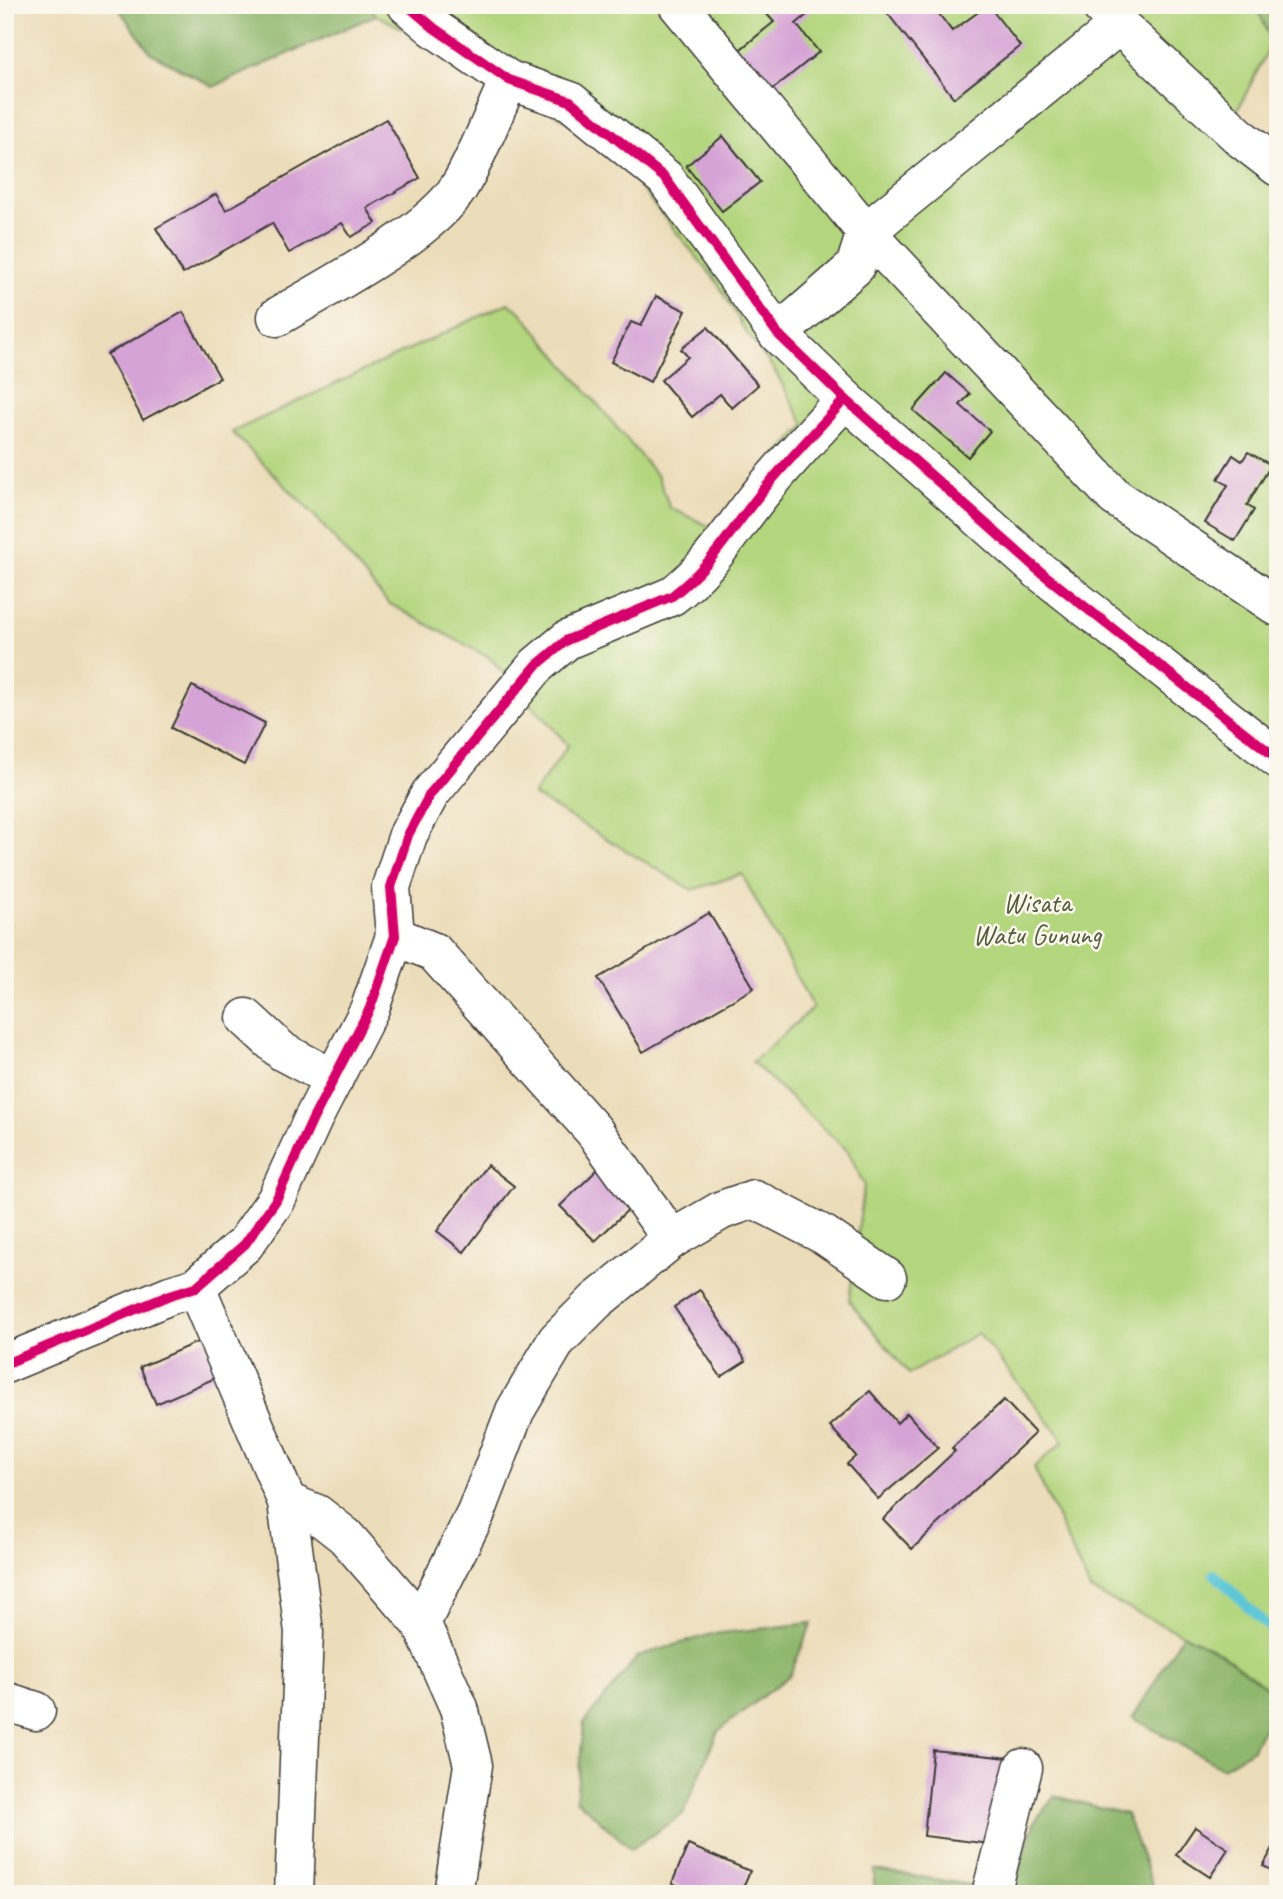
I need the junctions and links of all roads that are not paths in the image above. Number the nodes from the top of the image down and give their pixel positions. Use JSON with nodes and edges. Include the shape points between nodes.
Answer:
{"nodes":[{"id":1,"x":407,"y":5,"type":"edge"},
{"id":2,"x":678,"y":5,"type":"edge"},
{"id":3,"x":1110,"y":15,"type":"edge"},
{"id":4,"x":509,"y":80,"type":"junction"},
{"id":5,"x":1278,"y":167,"type":"edge"},
{"id":6,"x":866,"y":232,"type":"junction"},
{"id":7,"x":278,"y":317,"type":"dead end"},
{"id":8,"x":778,"y":334,"type":"junction"},
{"id":9,"x":845,"y":399,"type":"junction"},
{"id":10,"x":1278,"y":607,"type":"edge"},
{"id":11,"x":1278,"y":759,"type":"edge"},
{"id":12,"x":395,"y":936,"type":"junction"},
{"id":13,"x":246,"y":1018,"type":"dead end"},
{"id":14,"x":334,"y":1079,"type":"junction"},
{"id":15,"x":672,"y":1239,"type":"junction"},
{"id":16,"x":887,"y":1279,"type":"dead end"},
{"id":17,"x":196,"y":1287,"type":"junction"},
{"id":18,"x":5,"y":1364,"type":"edge"},
{"id":19,"x":287,"y":1502,"type":"junction"},
{"id":20,"x":421,"y":1623,"type":"junction"},
{"id":21,"x":1023,"y":1768,"type":"dead end"},
{"id":22,"x":294,"y":1894,"type":"edge"},
{"id":23,"x":453,"y":1894,"type":"edge"},
{"id":24,"x":991,"y":1894,"type":"edge"}],
"edges":[{"from":1,"to":4,"type":"street"},
{"from":2,"to":6,"type":"street"},
{"from":3,"to":5,"type":"street","via":[[1242,140]]},
{"from":3,"to":6,"type":"street"},
{"from":4,"to":7,"type":"street","via":[[459,188],[438,212],[394,246]]},
{"from":4,"to":8,"type":"street","via":[[570,101],[665,178]]},
{"from":6,"to":8,"type":"street","via":[[855,267]]},
{"from":6,"to":10,"type":"street","via":[[1115,497]]},
{"from":8,"to":9,"type":"street"},
{"from":9,"to":11,"type":"street","via":[[1037,569]]},
{"from":9,"to":12,"type":"street","via":[[765,488],[711,562],[673,597],[567,640],[537,665],[430,794],[408,835],[391,887]]},
{"from":12,"to":14,"type":"street","via":[[370,1008]]},
{"from":12,"to":15,"type":"street","via":[[434,952],[594,1131]]},
{"from":13,"to":14,"type":"street","via":[[283,1052]]},
{"from":14,"to":17,"type":"street","via":[[276,1200],[245,1244]]},
{"from":15,"to":16,"type":"street","via":[[722,1210],[754,1199],[824,1235]]},
{"from":15,"to":20,"type":"street","via":[[596,1301],[558,1340],[515,1411],[476,1513]]},
{"from":17,"to":18,"type":"street"},
{"from":17,"to":19,"type":"street"},
{"from":19,"to":20,"type":"street","via":[[317,1514],[345,1536]]},
{"from":19,"to":22,"type":"street","via":[[304,1632]]},
{"from":20,"to":23,"type":"street","via":[[459,1709],[472,1765]]},
{"from":21,"to":24,"type":"street"}]}
